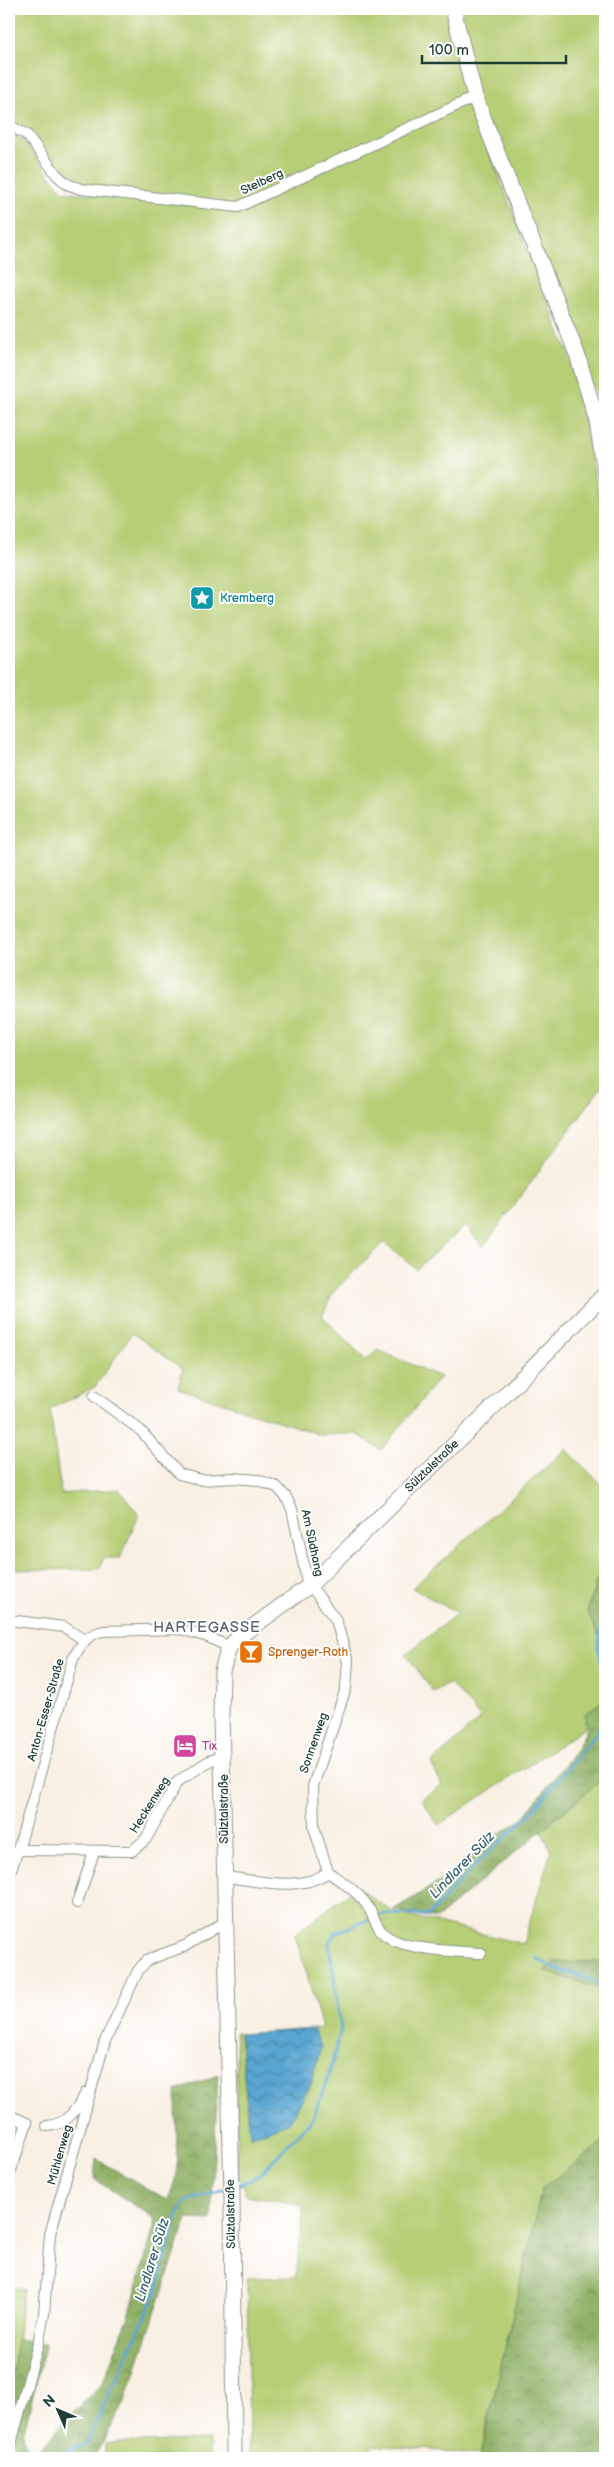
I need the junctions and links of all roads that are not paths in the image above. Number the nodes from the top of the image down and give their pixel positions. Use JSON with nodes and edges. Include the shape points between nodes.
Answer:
{"nodes":[{"id":1,"x":453,"y":9,"type":"edge"},
{"id":2,"x":475,"y":97,"type":"junction"},
{"id":3,"x":9,"y":125,"type":"edge"},
{"id":4,"x":605,"y":472,"type":"edge"},
{"id":5,"x":605,"y":1294,"type":"edge"},
{"id":6,"x":94,"y":1396,"type":"dead end"},
{"id":7,"x":309,"y":1586,"type":"junction"},
{"id":8,"x":9,"y":1620,"type":"edge"},
{"id":9,"x":84,"y":1640,"type":"junction"},
{"id":10,"x":229,"y":1647,"type":"junction"},
{"id":11,"x":223,"y":1756,"type":"junction"},
{"id":12,"x":18,"y":1850,"type":"junction"},
{"id":13,"x":94,"y":1852,"type":"junction"},
{"id":14,"x":328,"y":1872,"type":"junction"},
{"id":15,"x":9,"y":1876,"type":"edge"},
{"id":16,"x":224,"y":1877,"type":"junction"},
{"id":17,"x":77,"y":1903,"type":"dead end"},
{"id":18,"x":225,"y":1922,"type":"junction"},
{"id":19,"x":481,"y":1953,"type":"dead end"},
{"id":20,"x":92,"y":2086,"type":"junction"},
{"id":21,"x":9,"y":2115,"type":"edge"},
{"id":22,"x":47,"y":2126,"type":"dead end"},
{"id":23,"x":9,"y":2176,"type":"edge"},
{"id":24,"x":9,"y":2451,"type":"edge"},
{"id":25,"x":234,"y":2458,"type":"edge"}],
"edges":[{"from":1,"to":2,"type":"main road"},
{"from":2,"to":3,"type":"street","name":"Stelberg","via":[[238,207],[74,187],[57,175],[27,135]]},
{"from":2,"to":4,"type":"main road","via":[[577,354],[597,422]]},
{"from":5,"to":7,"type":"main road","name":"Sülztalstraße"},
{"from":6,"to":7,"type":"street","name":"Am Südhang","via":[[140,1430],[179,1474],[202,1480],[258,1480],[276,1487],[292,1509]]},
{"from":7,"to":10,"type":"main road","name":"Sülztalstraße"},
{"from":7,"to":14,"type":"street","name":"Sonnenweg","via":[[336,1620],[348,1662],[346,1688],[313,1786],[314,1827]]},
{"from":8,"to":9,"type":"street","via":[[64,1627]]},
{"from":9,"to":10,"type":"street","via":[[103,1631],[180,1629]]},
{"from":9,"to":12,"type":"street","name":"Anton-Esser-Straße","via":[[73,1659]]},
{"from":10,"to":11,"type":"main road","name":"Sülztalstraße","via":[[222,1671]]},
{"from":11,"to":13,"type":"street","name":"Heckenweg","via":[[209,1761],[177,1782],[146,1839],[132,1851]]},
{"from":11,"to":16,"type":"main road","name":"Sülztalstraße"},
{"from":12,"to":13,"type":"street","name":"Heckenweg"},
{"from":12,"to":15,"type":"street","name":"Anton-Esser-Straße"},
{"from":13,"to":17,"type":"street"},
{"from":14,"to":16,"type":"street","via":[[319,1879],[294,1884]]},
{"from":14,"to":19,"type":"street","via":[[358,1894],[376,1924],[392,1940],[427,1948]]},
{"from":16,"to":18,"type":"main road","name":"Sülztalstraße"},
{"from":18,"to":20,"type":"street","name":"Mühlenweg","via":[[185,1946],[147,1960],[138,1971],[105,2041]]},
{"from":18,"to":25,"type":"main road","name":"Sülztalstraße"},
{"from":20,"to":22,"type":"street","via":[[69,2117]]},
{"from":20,"to":24,"type":"street","name":"Mühlenweg","via":[[50,2234],[44,2314]]},
{"from":21,"to":23,"type":"street","via":[[27,2123]]}]}
